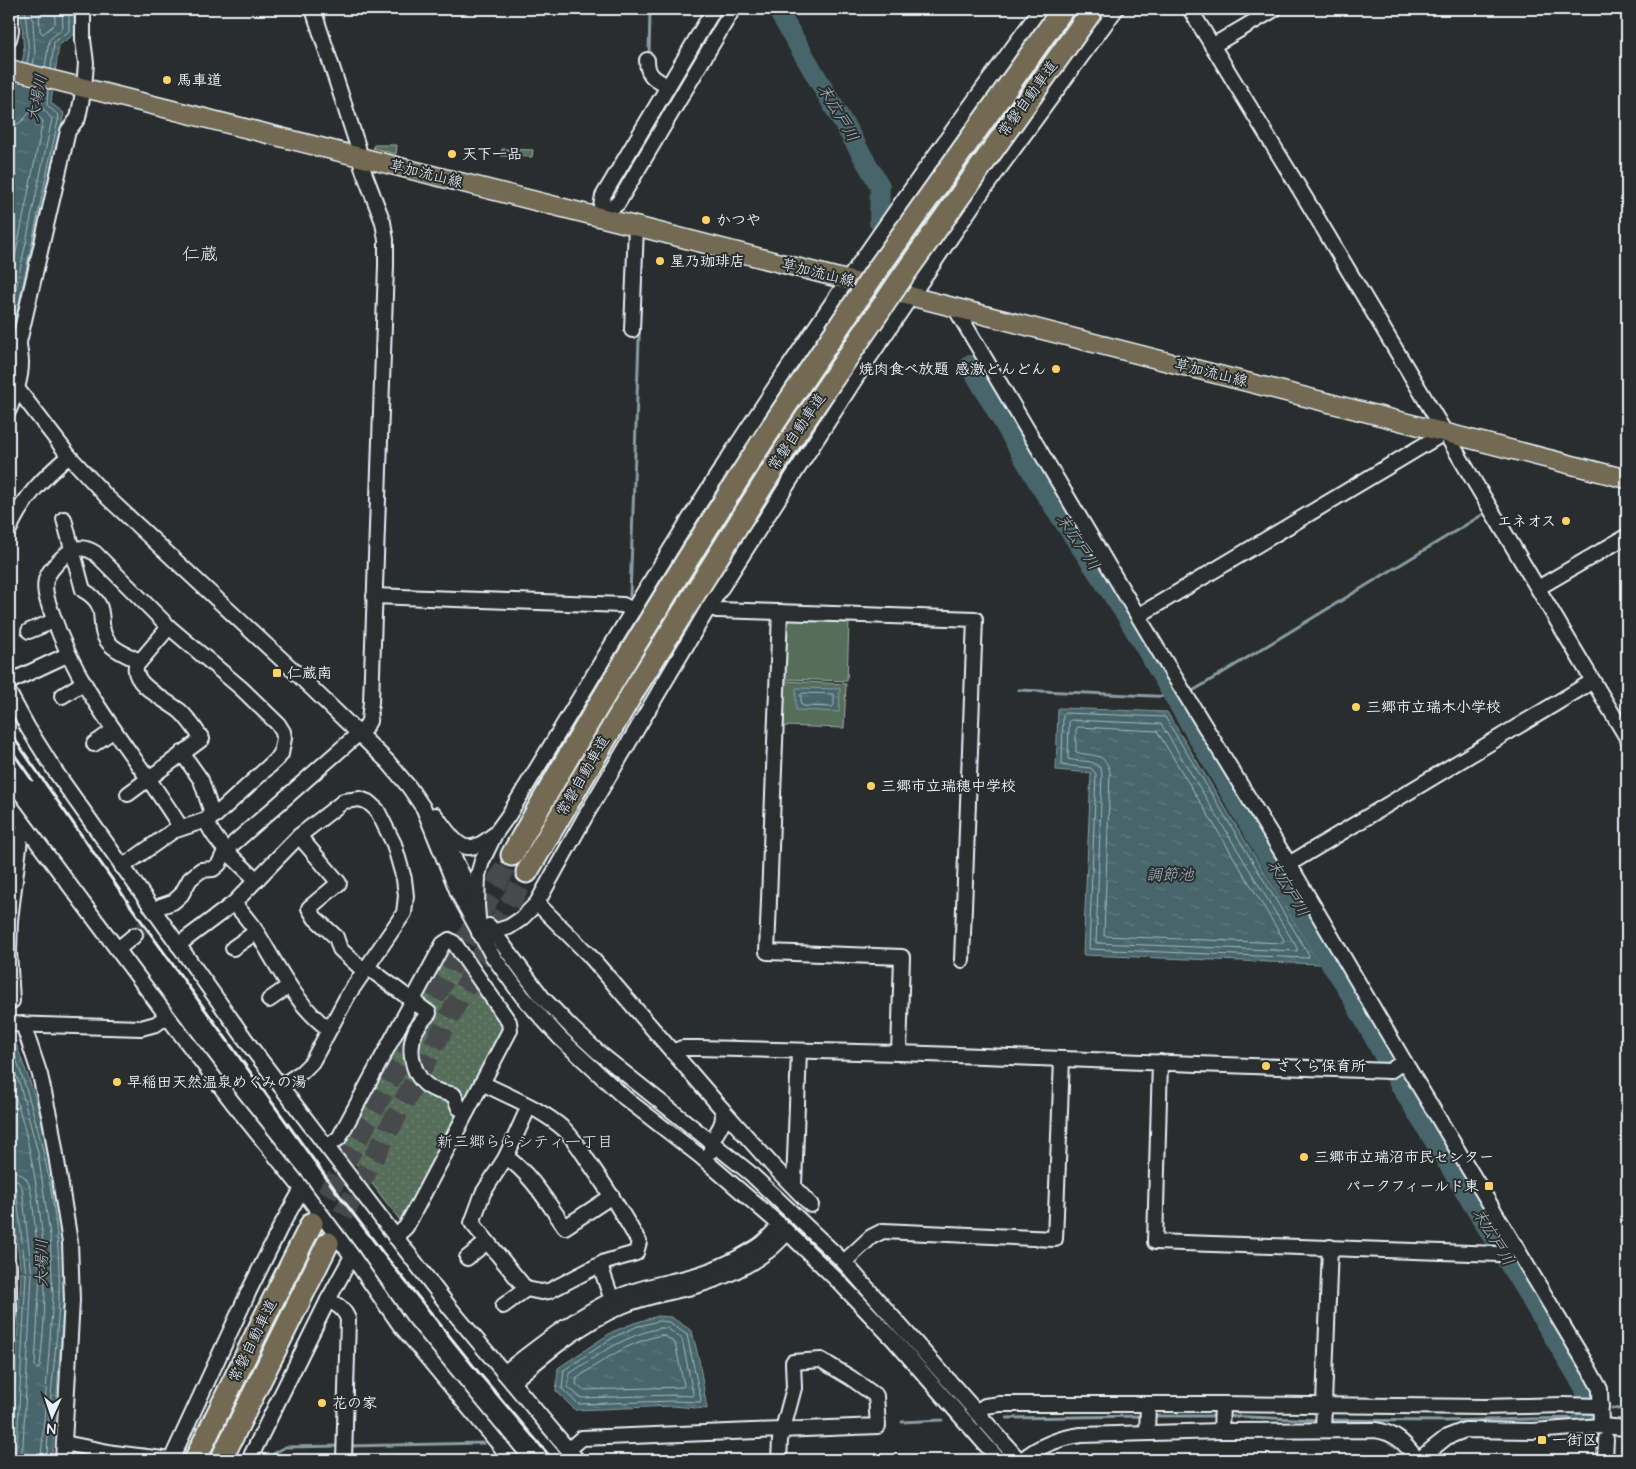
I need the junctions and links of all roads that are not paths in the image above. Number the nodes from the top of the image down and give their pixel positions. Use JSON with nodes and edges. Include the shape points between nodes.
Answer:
{"nodes":[{"id":1,"x":11,"y":9,"type":"edge"},
{"id":2,"x":83,"y":9,"type":"edge"},
{"id":3,"x":313,"y":9,"type":"edge"},
{"id":4,"x":714,"y":9,"type":"edge"},
{"id":5,"x":733,"y":9,"type":"edge"},
{"id":6,"x":1041,"y":9,"type":"edge"},
{"id":7,"x":1063,"y":9,"type":"edge"},
{"id":8,"x":1093,"y":9,"type":"edge"},
{"id":9,"x":1116,"y":9,"type":"edge"},
{"id":10,"x":1190,"y":9,"type":"edge"},
{"id":11,"x":1275,"y":9,"type":"edge"},
{"id":12,"x":9,"y":39,"type":"edge"},
{"id":13,"x":1212,"y":46,"type":"junction"},
{"id":14,"x":647,"y":60,"type":"dead end"},
{"id":15,"x":9,"y":69,"type":"edge"},
{"id":16,"x":667,"y":86,"type":"junction"},
{"id":17,"x":84,"y":88,"type":"junction"},
{"id":18,"x":360,"y":158,"type":"junction"},
{"id":19,"x":600,"y":217,"type":"junction"},
{"id":20,"x":636,"y":226,"type":"junction"},
{"id":21,"x":872,"y":246,"type":"junction"},
{"id":22,"x":847,"y":281,"type":"junction"},
{"id":23,"x":922,"y":281,"type":"junction"},
{"id":24,"x":912,"y":296,"type":"junction"},
{"id":25,"x":955,"y":308,"type":"junction"},
{"id":26,"x":632,"y":330,"type":"dead end"},
{"id":27,"x":808,"y":339,"type":"junction"},
{"id":28,"x":859,"y":373,"type":"junction"},
{"id":29,"x":13,"y":382,"type":"edge"},
{"id":30,"x":9,"y":410,"type":"edge"},
{"id":31,"x":1445,"y":433,"type":"junction"},
{"id":32,"x":69,"y":456,"type":"junction"},
{"id":33,"x":1627,"y":479,"type":"edge"},
{"id":34,"x":64,"y":519,"type":"dead end"},
{"id":35,"x":9,"y":530,"type":"edge"},
{"id":36,"x":1627,"y":536,"type":"edge"},
{"id":37,"x":72,"y":550,"type":"junction"},
{"id":38,"x":1538,"y":588,"type":"junction"},
{"id":39,"x":374,"y":596,"type":"junction"},
{"id":40,"x":709,"y":607,"type":"junction"},
{"id":41,"x":633,"y":610,"type":"junction"},
{"id":42,"x":780,"y":612,"type":"junction"},
{"id":43,"x":1138,"y":616,"type":"junction"},
{"id":44,"x":54,"y":621,"type":"junction"},
{"id":45,"x":168,"y":627,"type":"junction"},
{"id":46,"x":29,"y":631,"type":"dead end"},
{"id":47,"x":67,"y":655,"type":"junction"},
{"id":48,"x":140,"y":661,"type":"junction"},
{"id":49,"x":1593,"y":681,"type":"junction"},
{"id":50,"x":9,"y":682,"type":"edge"},
{"id":51,"x":83,"y":683,"type":"junction"},
{"id":52,"x":9,"y":693,"type":"edge"},
{"id":53,"x":62,"y":696,"type":"dead end"},
{"id":54,"x":114,"y":730,"type":"junction"},
{"id":55,"x":360,"y":733,"type":"junction"},
{"id":56,"x":1627,"y":738,"type":"edge"},
{"id":57,"x":94,"y":744,"type":"dead end"},
{"id":58,"x":182,"y":753,"type":"junction"},
{"id":59,"x":388,"y":762,"type":"junction"},
{"id":60,"x":148,"y":779,"type":"junction"},
{"id":61,"x":128,"y":794,"type":"dead end"},
{"id":62,"x":9,"y":804,"type":"edge"},
{"id":63,"x":435,"y":815,"type":"junction"},
{"id":64,"x":209,"y":819,"type":"junction"},
{"id":65,"x":25,"y":826,"type":"junction"},
{"id":66,"x":180,"y":828,"type":"junction"},
{"id":67,"x":495,"y":834,"type":"junction"},
{"id":68,"x":299,"y":836,"type":"junction"},
{"id":69,"x":230,"y":846,"type":"junction"},
{"id":70,"x":512,"y":855,"type":"tunnel mouth"},
{"id":71,"x":1289,"y":864,"type":"junction"},
{"id":72,"x":122,"y":868,"type":"junction"},
{"id":73,"x":528,"y":872,"type":"tunnel mouth"},
{"id":74,"x":257,"y":880,"type":"junction"},
{"id":75,"x":234,"y":903,"type":"junction"},
{"id":76,"x":537,"y":904,"type":"junction"},
{"id":77,"x":477,"y":905,"type":"junction"},
{"id":78,"x":161,"y":906,"type":"tunnel mouth"},
{"id":79,"x":256,"y":932,"type":"junction"},
{"id":80,"x":486,"y":933,"type":"junction"},
{"id":81,"x":135,"y":935,"type":"tunnel mouth"},
{"id":82,"x":178,"y":945,"type":"junction"},
{"id":83,"x":233,"y":948,"type":"dead end"},
{"id":84,"x":118,"y":949,"type":"junction"},
{"id":85,"x":962,"y":960,"type":"dead end"},
{"id":86,"x":365,"y":969,"type":"junction"},
{"id":87,"x":289,"y":986,"type":"junction"},
{"id":88,"x":10,"y":997,"type":"edge"},
{"id":89,"x":269,"y":1000,"type":"dead end"},
{"id":90,"x":412,"y":1001,"type":"junction"},
{"id":91,"x":166,"y":1016,"type":"junction"},
{"id":92,"x":16,"y":1024,"type":"edge"},
{"id":93,"x":329,"y":1029,"type":"junction"},
{"id":94,"x":799,"y":1051,"type":"junction"},
{"id":95,"x":674,"y":1052,"type":"junction"},
{"id":96,"x":899,"y":1053,"type":"junction"},
{"id":97,"x":1062,"y":1059,"type":"junction"},
{"id":98,"x":1160,"y":1062,"type":"junction"},
{"id":99,"x":1397,"y":1066,"type":"junction"},
{"id":100,"x":482,"y":1083,"type":"junction"},
{"id":101,"x":281,"y":1086,"type":"junction"},
{"id":102,"x":529,"y":1106,"type":"junction"},
{"id":103,"x":722,"y":1109,"type":"junction"},
{"id":104,"x":467,"y":1111,"type":"junction"},
{"id":105,"x":712,"y":1142,"type":"junction"},
{"id":106,"x":327,"y":1147,"type":"junction"},
{"id":107,"x":506,"y":1156,"type":"junction"},
{"id":108,"x":794,"y":1186,"type":"junction"},
{"id":109,"x":302,"y":1189,"type":"junction"},
{"id":110,"x":612,"y":1196,"type":"junction"},
{"id":111,"x":756,"y":1205,"type":"junction"},
{"id":112,"x":812,"y":1205,"type":"dead end"},
{"id":113,"x":312,"y":1223,"type":"tunnel mouth"},
{"id":114,"x":784,"y":1229,"type":"junction"},
{"id":115,"x":395,"y":1237,"type":"junction"},
{"id":116,"x":487,"y":1242,"type":"junction"},
{"id":117,"x":328,"y":1243,"type":"tunnel mouth"},
{"id":118,"x":1330,"y":1247,"type":"junction"},
{"id":119,"x":1508,"y":1249,"type":"junction"},
{"id":120,"x":352,"y":1256,"type":"junction"},
{"id":121,"x":467,"y":1258,"type":"dead end"},
{"id":122,"x":844,"y":1262,"type":"junction"},
{"id":123,"x":600,"y":1264,"type":"junction"},
{"id":124,"x":9,"y":1266,"type":"edge"},
{"id":125,"x":526,"y":1289,"type":"junction"},
{"id":126,"x":328,"y":1300,"type":"junction"},
{"id":127,"x":612,"y":1300,"type":"junction"},
{"id":128,"x":503,"y":1306,"type":"dead end"},
{"id":129,"x":9,"y":1314,"type":"edge"},
{"id":130,"x":508,"y":1378,"type":"junction"},
{"id":131,"x":1222,"y":1404,"type":"junction"},
{"id":132,"x":1148,"y":1405,"type":"junction"},
{"id":133,"x":1324,"y":1405,"type":"junction"},
{"id":134,"x":1601,"y":1406,"type":"junction"},
{"id":135,"x":976,"y":1412,"type":"junction"},
{"id":136,"x":1221,"y":1427,"type":"junction"},
{"id":137,"x":1323,"y":1427,"type":"junction"},
{"id":138,"x":1147,"y":1428,"type":"junction"},
{"id":139,"x":1627,"y":1428,"type":"edge"},
{"id":140,"x":782,"y":1431,"type":"junction"},
{"id":141,"x":1604,"y":1432,"type":"junction"},
{"id":142,"x":64,"y":1443,"type":"junction"},
{"id":143,"x":572,"y":1455,"type":"edge"},
{"id":144,"x":344,"y":1458,"type":"edge"},
{"id":145,"x":62,"y":1460,"type":"edge"},
{"id":146,"x":171,"y":1460,"type":"edge"},
{"id":147,"x":196,"y":1460,"type":"edge"},
{"id":148,"x":221,"y":1460,"type":"edge"},
{"id":149,"x":248,"y":1460,"type":"edge"},
{"id":150,"x":512,"y":1460,"type":"edge"},
{"id":151,"x":779,"y":1460,"type":"edge"},
{"id":152,"x":999,"y":1460,"type":"edge"},
{"id":153,"x":1021,"y":1460,"type":"edge"},
{"id":154,"x":1418,"y":1460,"type":"edge"},
{"id":155,"x":1605,"y":1460,"type":"edge"}],
"edges":[{"from":1,"to":12,"type":"street"},
{"from":2,"to":17,"type":"street"},
{"from":3,"to":18,"type":"street"},
{"from":4,"to":16,"type":"street"},
{"from":5,"to":19,"type":"street","via":[[618,203]]},
{"from":6,"to":21,"type":"street"},
{"from":7,"to":70,"type":"highway","name":"常磐自動車道","bridge":true,"via":[[877,270],[773,425],[615,676]]},
{"from":8,"to":73,"type":"highway","name":"常磐自動車道","bridge":true,"via":[[793,437],[636,686]]},
{"from":9,"to":23,"type":"street","via":[[979,196]]},
{"from":10,"to":13,"type":"street"},
{"from":11,"to":13,"type":"street"},
{"from":13,"to":31,"type":"street"},
{"from":14,"to":16,"type":"street","via":[[650,76]]},
{"from":15,"to":17,"type":"main road","name":"草加流山線"},
{"from":16,"to":19,"type":"street","via":[[603,196]]},
{"from":17,"to":18,"type":"main road","name":"草加流山線"},
{"from":17,"to":29,"type":"street","via":[[78,118],[68,131],[19,342],[21,362]]},
{"from":18,"to":19,"type":"main road","name":"草加流山線"},
{"from":18,"to":39,"type":"street","via":[[383,222],[386,240]]},
{"from":19,"to":20,"type":"main road","name":"草加流山線"},
{"from":20,"to":22,"type":"main road","name":"草加流山線"},
{"from":20,"to":26,"type":"street"},
{"from":21,"to":22,"type":"street"},
{"from":21,"to":23,"type":"street"},
{"from":22,"to":24,"type":"main road","name":"草加流山線"},
{"from":22,"to":27,"type":"street"},
{"from":23,"to":24,"type":"street"},
{"from":24,"to":25,"type":"main road","name":"草加流山線"},
{"from":24,"to":28,"type":"street"},
{"from":25,"to":31,"type":"main road","name":"草加流山線"},
{"from":25,"to":43,"type":"street"},
{"from":27,"to":28,"type":"street"},
{"from":27,"to":41,"type":"street"},
{"from":28,"to":40,"type":"street"},
{"from":29,"to":30,"type":"street"},
{"from":29,"to":32,"type":"street"},
{"from":31,"to":33,"type":"main road","name":"草加流山線"},
{"from":31,"to":38,"type":"street"},
{"from":31,"to":43,"type":"street"},
{"from":32,"to":35,"type":"street","via":[[27,497]]},
{"from":32,"to":55,"type":"street","via":[[115,504]]},
{"from":34,"to":37,"type":"street"},
{"from":36,"to":38,"type":"street"},
{"from":37,"to":44,"type":"street","via":[[56,564],[46,579],[45,593]]},
{"from":37,"to":45,"type":"street","via":[[89,549],[95,553]]},
{"from":37,"to":48,"type":"street","via":[[83,590],[93,596],[102,610],[102,628],[107,640],[117,650]]},
{"from":38,"to":49,"type":"street"},
{"from":39,"to":41,"type":"street","via":[[623,605]]},
{"from":39,"to":55,"type":"street","via":[[371,702],[369,721]]},
{"from":40,"to":42,"type":"street"},
{"from":40,"to":76,"type":"street"},
{"from":41,"to":67,"type":"street"},
{"from":42,"to":85,"type":"street","via":[[975,619]]},
{"from":42,"to":96,"type":"street","via":[[767,952],[902,957]]},
{"from":43,"to":71,"type":"street"},
{"from":44,"to":46,"type":"street"},
{"from":44,"to":47,"type":"street"},
{"from":45,"to":48,"type":"street"},
{"from":45,"to":64,"type":"street","via":[[240,688],[283,732],[281,754]]},
{"from":47,"to":50,"type":"street"},
{"from":47,"to":51,"type":"street"},
{"from":48,"to":58,"type":"street","via":[[135,670],[137,675],[160,699],[179,710],[202,739]]},
{"from":49,"to":56,"type":"street"},
{"from":49,"to":71,"type":"street"},
{"from":51,"to":53,"type":"street"},
{"from":51,"to":54,"type":"street"},
{"from":52,"to":72,"type":"street","via":[[38,746]]},
{"from":54,"to":57,"type":"street"},
{"from":54,"to":60,"type":"street"},
{"from":55,"to":59,"type":"street"},
{"from":55,"to":69,"type":"street"},
{"from":58,"to":60,"type":"street"},
{"from":58,"to":64,"type":"street","via":[[201,780],[211,810]]},
{"from":59,"to":63,"type":"street","via":[[404,771],[414,782]]},
{"from":59,"to":80,"type":"street","via":[[424,809],[456,888]]},
{"from":60,"to":61,"type":"street"},
{"from":60,"to":66,"type":"street"},
{"from":62,"to":65,"type":"street"},
{"from":63,"to":67,"type":"street","via":[[457,844],[473,848]]},
{"from":63,"to":77,"type":"street"},
{"from":64,"to":66,"type":"street"},
{"from":64,"to":69,"type":"street","via":[[212,833]]},
{"from":65,"to":84,"type":"street"},
{"from":65,"to":88,"type":"street","via":[[20,839],[10,920]]},
{"from":66,"to":72,"type":"street"},
{"from":67,"to":77,"type":"street","via":[[478,875]]},
{"from":68,"to":74,"type":"street"},
{"from":68,"to":86,"type":"street","via":[[339,883],[309,908],[336,937],[340,949]]},
{"from":68,"to":86,"type":"street","via":[[344,801],[368,802],[378,813],[397,853],[406,888],[406,904],[400,919]]},
{"from":69,"to":74,"type":"street"},
{"from":69,"to":78,"type":"street","via":[[219,864],[212,869],[201,870],[190,879],[181,895]]},
{"from":71,"to":99,"type":"street"},
{"from":72,"to":82,"type":"street"},
{"from":74,"to":75,"type":"street"},
{"from":75,"to":79,"type":"street"},
{"from":75,"to":82,"type":"street"},
{"from":76,"to":80,"type":"street","via":[[509,927]]},
{"from":76,"to":95,"type":"street","via":[[589,955]]},
{"from":77,"to":80,"type":"street"},
{"from":79,"to":83,"type":"street"},
{"from":79,"to":87,"type":"street"},
{"from":80,"to":105,"type":"street","via":[[542,997],[598,1052]]},
{"from":80,"to":111,"type":"street","via":[[492,955],[522,996],[575,1053]]},
{"from":81,"to":84,"type":"street"},
{"from":82,"to":101,"type":"street"},
{"from":84,"to":91,"type":"street"},
{"from":86,"to":90,"type":"street"},
{"from":86,"to":93,"type":"street"},
{"from":87,"to":89,"type":"street"},
{"from":87,"to":93,"type":"street","via":[[320,1023]]},
{"from":88,"to":92,"type":"street"},
{"from":90,"to":100,"type":"street","via":[[443,944],[449,940],[454,942],[509,1022],[510,1030]]},
{"from":90,"to":104,"type":"street","via":[[429,1013],[412,1042],[413,1061],[419,1077],[431,1088],[454,1095],[458,1108]]},
{"from":90,"to":106,"type":"street","via":[[339,1138]]},
{"from":91,"to":92,"type":"street","via":[[156,1024],[141,1028]]},
{"from":91,"to":109,"type":"street"},
{"from":92,"to":142,"type":"street","via":[[40,1075],[70,1242],[72,1300]]},
{"from":93,"to":101,"type":"street","via":[[312,1062]]},
{"from":94,"to":95,"type":"street","via":[[682,1048]]},
{"from":94,"to":96,"type":"street"},
{"from":94,"to":108,"type":"street"},
{"from":95,"to":103,"type":"street"},
{"from":96,"to":97,"type":"street"},
{"from":97,"to":98,"type":"street"},
{"from":97,"to":122,"type":"street","via":[[1055,1239],[883,1231],[870,1237]]},
{"from":98,"to":99,"type":"street"},
{"from":98,"to":118,"type":"street","via":[[1155,1242]]},
{"from":99,"to":119,"type":"street"},
{"from":100,"to":102,"type":"street"},
{"from":100,"to":104,"type":"street"},
{"from":101,"to":106,"type":"street"},
{"from":102,"to":107,"type":"street"},
{"from":102,"to":110,"type":"street","via":[[551,1119],[573,1139]]},
{"from":103,"to":105,"type":"street","via":[[724,1118]]},
{"from":103,"to":108,"type":"street"},
{"from":104,"to":115,"type":"street","via":[[406,1227]]},
{"from":105,"to":111,"type":"street","via":[[712,1154],[742,1183]]},
{"from":105,"to":122,"type":"street","via":[[770,1191]]},
{"from":106,"to":115,"type":"street"},
{"from":107,"to":110,"type":"street","via":[[532,1180],[565,1227]]},
{"from":107,"to":116,"type":"street","via":[[483,1192],[472,1223]]},
{"from":108,"to":112,"type":"street"},
{"from":109,"to":120,"type":"street"},
{"from":109,"to":146,"type":"street","via":[[249,1291]]},
{"from":110,"to":123,"type":"street","via":[[639,1242],[636,1253]]},
{"from":111,"to":114,"type":"street"},
{"from":113,"to":147,"type":"highway","name":"常磐自動車道"},
{"from":114,"to":127,"type":"street","via":[[728,1262]]},
{"from":114,"to":130,"type":"street","via":[[768,1251],[731,1272],[623,1306],[593,1320]]},
{"from":114,"to":152,"type":"street","via":[[894,1340]]},
{"from":115,"to":130,"type":"street"},
{"from":116,"to":121,"type":"street"},
{"from":116,"to":125,"type":"street"},
{"from":117,"to":148,"type":"highway","name":"常磐自動車道"},
{"from":118,"to":119,"type":"street"},
{"from":118,"to":133,"type":"street"},
{"from":119,"to":134,"type":"street","via":[[1590,1369],[1600,1390]]},
{"from":120,"to":126,"type":"street"},
{"from":120,"to":150,"type":"street","via":[[400,1325]]},
{"from":122,"to":135,"type":"street"},
{"from":123,"to":125,"type":"street","via":[[549,1291]]},
{"from":123,"to":127,"type":"street"},
{"from":124,"to":129,"type":"street"},
{"from":125,"to":128,"type":"street"},
{"from":126,"to":144,"type":"street","via":[[339,1305],[348,1319]]},
{"from":126,"to":149,"type":"street"},
{"from":127,"to":130,"type":"street","via":[[560,1330]]},
{"from":130,"to":143,"type":"street"},
{"from":131,"to":132,"type":"street"},
{"from":131,"to":133,"type":"street"},
{"from":131,"to":136,"type":"street"},
{"from":132,"to":135,"type":"street","via":[[1000,1404],[984,1406]]},
{"from":132,"to":138,"type":"street"},
{"from":133,"to":134,"type":"street"},
{"from":133,"to":137,"type":"street"},
{"from":134,"to":141,"type":"street"},
{"from":135,"to":153,"type":"street"},
{"from":136,"to":137,"type":"street"},
{"from":136,"to":138,"type":"street"},
{"from":137,"to":154,"type":"street","via":[[1387,1432],[1398,1438]]},
{"from":138,"to":153,"type":"street","via":[[1062,1437]]},
{"from":139,"to":141,"type":"street"},
{"from":140,"to":140,"type":"street","via":[[878,1426],[876,1396],[821,1360],[793,1362],[794,1388]]},
{"from":140,"to":143,"type":"street","via":[[582,1438]]},
{"from":140,"to":151,"type":"street"},
{"from":141,"to":154,"type":"street","via":[[1465,1430],[1447,1437]]},
{"from":141,"to":155,"type":"street"},
{"from":142,"to":145,"type":"street"},
{"from":142,"to":146,"type":"street"}]}
